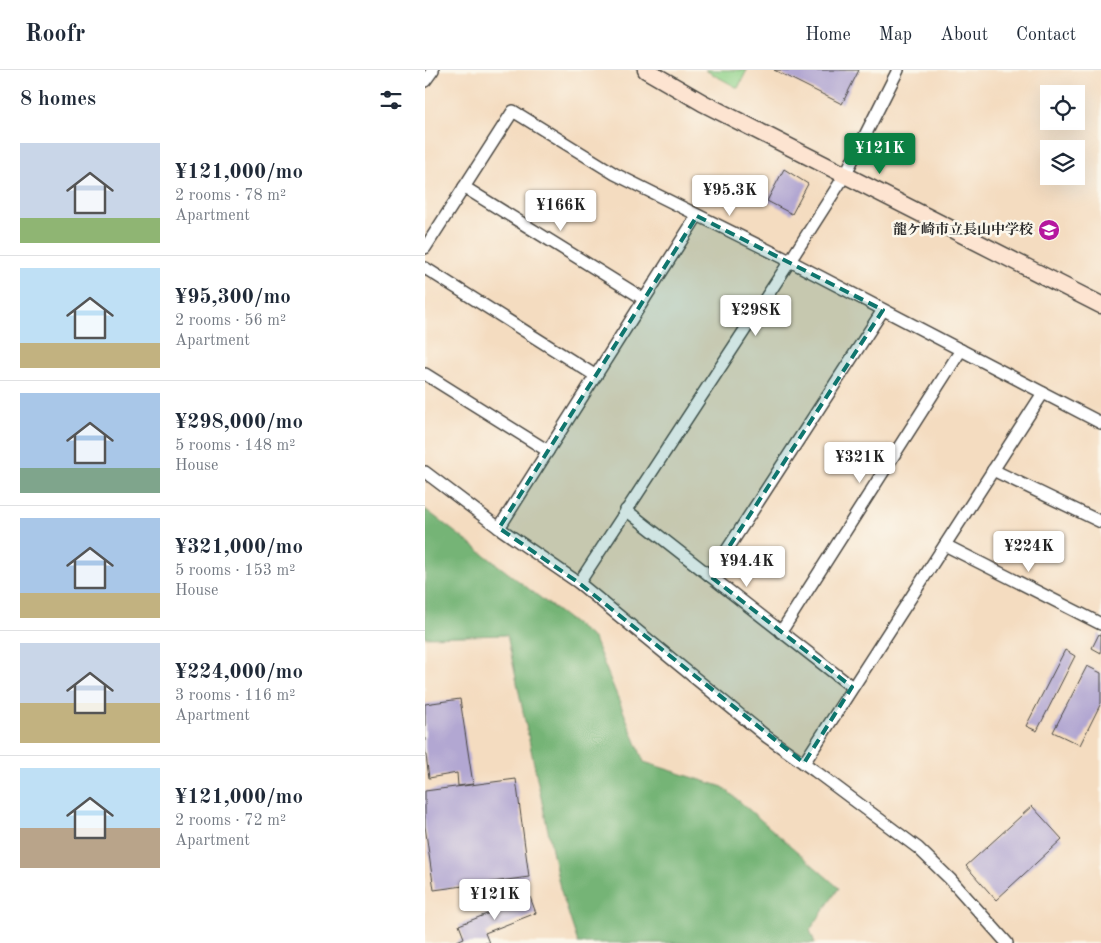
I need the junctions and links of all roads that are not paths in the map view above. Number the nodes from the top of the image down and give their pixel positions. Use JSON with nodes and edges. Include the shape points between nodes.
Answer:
{"nodes":[{"id":1,"x":433,"y":70,"type":"edge"},
{"id":2,"x":646,"y":70,"type":"edge"},
{"id":3,"x":898,"y":70,"type":"edge"},
{"id":4,"x":425,"y":81,"type":"edge"},
{"id":5,"x":845,"y":175,"type":"junction"},
{"id":6,"x":464,"y":187,"type":"junction"},
{"id":7,"x":697,"y":216,"type":"junction"},
{"id":8,"x":425,"y":248,"type":"edge"},
{"id":9,"x":790,"y":261,"type":"junction"},
{"id":10,"x":425,"y":268,"type":"edge"},
{"id":11,"x":644,"y":299,"type":"junction"},
{"id":12,"x":1101,"y":306,"type":"edge"},
{"id":13,"x":883,"y":310,"type":"junction"},
{"id":14,"x":961,"y":350,"type":"junction"},
{"id":15,"x":425,"y":374,"type":"edge"},
{"id":16,"x":596,"y":376,"type":"junction"},
{"id":17,"x":1043,"y":392,"type":"junction"},
{"id":18,"x":1101,"y":423,"type":"edge"},
{"id":19,"x":548,"y":451,"type":"junction"},
{"id":20,"x":993,"y":470,"type":"junction"},
{"id":21,"x":425,"y":472,"type":"edge"},
{"id":22,"x":626,"y":510,"type":"junction"},
{"id":23,"x":1101,"y":522,"type":"edge"},
{"id":24,"x":499,"y":528,"type":"junction"},
{"id":25,"x":945,"y":544,"type":"junction"},
{"id":26,"x":710,"y":576,"type":"junction"},
{"id":27,"x":579,"y":583,"type":"junction"},
{"id":28,"x":1101,"y":624,"type":"edge"},
{"id":29,"x":781,"y":632,"type":"junction"},
{"id":30,"x":852,"y":687,"type":"junction"},
{"id":31,"x":804,"y":763,"type":"junction"},
{"id":32,"x":1007,"y":943,"type":"edge"}],
"edges":[{"from":1,"to":4,"type":"street"},
{"from":2,"to":5,"type":"street","via":[[703,103]]},
{"from":3,"to":5,"type":"street"},
{"from":5,"to":9,"type":"street"},
{"from":5,"to":12,"type":"street"},
{"from":6,"to":7,"type":"street","via":[[513,111],[615,174]]},
{"from":6,"to":8,"type":"street"},
{"from":6,"to":11,"type":"street"},
{"from":7,"to":9,"type":"street"},
{"from":7,"to":11,"type":"street"},
{"from":9,"to":13,"type":"street"},
{"from":9,"to":22,"type":"street"},
{"from":10,"to":16,"type":"street"},
{"from":11,"to":16,"type":"street"},
{"from":13,"to":14,"type":"street"},
{"from":13,"to":26,"type":"street"},
{"from":14,"to":17,"type":"street"},
{"from":14,"to":29,"type":"street"},
{"from":15,"to":19,"type":"street"},
{"from":16,"to":19,"type":"street"},
{"from":17,"to":18,"type":"street"},
{"from":17,"to":20,"type":"street"},
{"from":19,"to":24,"type":"street"},
{"from":20,"to":23,"type":"street"},
{"from":20,"to":25,"type":"street"},
{"from":21,"to":24,"type":"street"},
{"from":22,"to":26,"type":"street"},
{"from":22,"to":27,"type":"street"},
{"from":24,"to":27,"type":"street"},
{"from":25,"to":28,"type":"street"},
{"from":25,"to":30,"type":"street"},
{"from":26,"to":29,"type":"street"},
{"from":27,"to":31,"type":"street","via":[[767,737]]},
{"from":29,"to":30,"type":"street"},
{"from":30,"to":31,"type":"street"},
{"from":31,"to":32,"type":"street","via":[[918,848]]}]}
